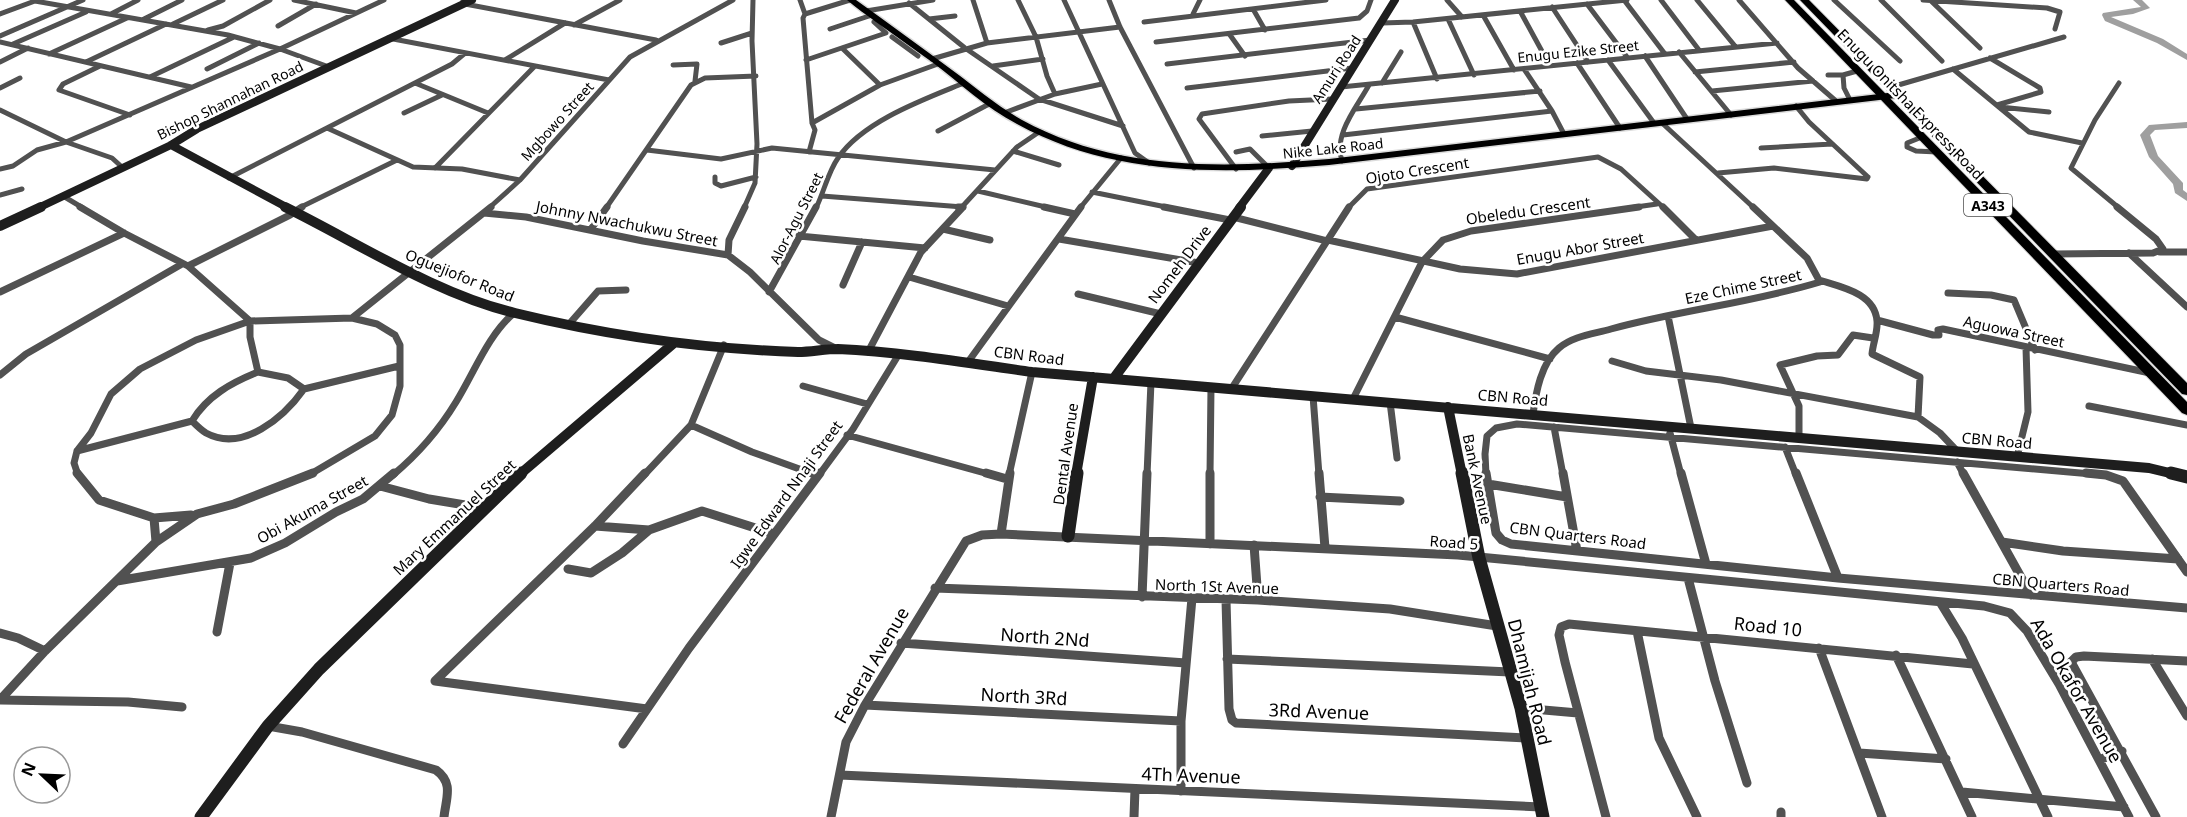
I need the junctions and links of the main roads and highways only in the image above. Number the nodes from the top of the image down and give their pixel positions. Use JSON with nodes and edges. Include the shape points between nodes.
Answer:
{"nodes":[{"id":1,"x":850,"y":0,"type":"edge"},
{"id":2,"x":1395,"y":0,"type":"edge"},
{"id":3,"x":1789,"y":0,"type":"edge"},
{"id":4,"x":1804,"y":0,"type":"edge"},
{"id":5,"x":466,"y":1,"type":"edge"},
{"id":6,"x":1877,"y":94,"type":"junction"},
{"id":7,"x":171,"y":145,"type":"junction"},
{"id":8,"x":1298,"y":160,"type":"junction"},
{"id":9,"x":1272,"y":168,"type":"junction"},
{"id":10,"x":0,"y":226,"type":"edge"},
{"id":11,"x":674,"y":343,"type":"junction"},
{"id":12,"x":836,"y":349,"type":"joint"},
{"id":13,"x":1093,"y":377,"type":"junction"},
{"id":14,"x":1114,"y":378,"type":"junction"},
{"id":15,"x":2187,"y":391,"type":"edge"},
{"id":16,"x":1448,"y":407,"type":"junction"},
{"id":17,"x":2187,"y":410,"type":"edge"},
{"id":18,"x":2187,"y":477,"type":"edge"},
{"id":19,"x":1068,"y":536,"type":"road end"},
{"id":20,"x":1479,"y":558,"type":"joint"},
{"id":21,"x":1542,"y":812,"type":"edge"},
{"id":22,"x":201,"y":817,"type":"edge"}],
"edges":[{"from":1,"to":9,"type":"main road","name":"Nike Lake Road","via":[[1004,113],[1039,132],[1079,147],[1149,163],[1194,168]]},
{"from":2,"to":8,"type":"main road","name":"Amuri Road","via":[[1312,131]]},
{"from":3,"to":6,"type":"highway","name":"Enugu Onitsha Express Road","number":"A343"},
{"from":4,"to":6,"type":"highway","name":"Enugu Onitsha Express Road","number":"A343"},
{"from":5,"to":7,"type":"main road","name":"Bishop Shannahan Road"},
{"from":6,"to":8,"type":"main road","name":"Nike Lake Road","via":[[1342,161],[1313,164]]},
{"from":6,"to":15,"type":"highway","name":"Enugu Onitsha Express Road","number":"A343","via":[[2053,254]]},
{"from":6,"to":17,"type":"highway","name":"Enugu Onitsha Express Road","number":"A343"},
{"from":7,"to":10,"type":"main road","name":"Bishop Shannahan Road"},
{"from":7,"to":11,"type":"main road","name":"Oguejiofor Road","via":[[408,273],[478,301],[514,313]]},
{"from":8,"to":9,"type":"main road","name":"Nike Lake Road"},
{"from":9,"to":14,"type":"main road","name":"Nomeh Drive"},
{"from":11,"to":12,"type":"main road","name":"Oguejiofor Road","via":[[800,352]]},
{"from":11,"to":22,"type":"main road","name":"Mary Emmanuel Street","via":[[483,508],[319,669],[268,726]]},
{"from":12,"to":13,"type":"main road","name":"CBN Road"},
{"from":13,"to":14,"type":"main road","name":"CBN Road"},
{"from":13,"to":19,"type":"main road","name":"Dental Avenue"},
{"from":14,"to":16,"type":"main road","name":"CBN Road"},
{"from":16,"to":18,"type":"main road","name":"CBN Road","via":[[1799,438],[1957,457],[2017,457],[2149,468]]},
{"from":16,"to":20,"type":"main road","name":"Bank Avenue"},
{"from":20,"to":21,"type":"main road","name":"Dhamijah Road","via":[[1521,708]]}]}
